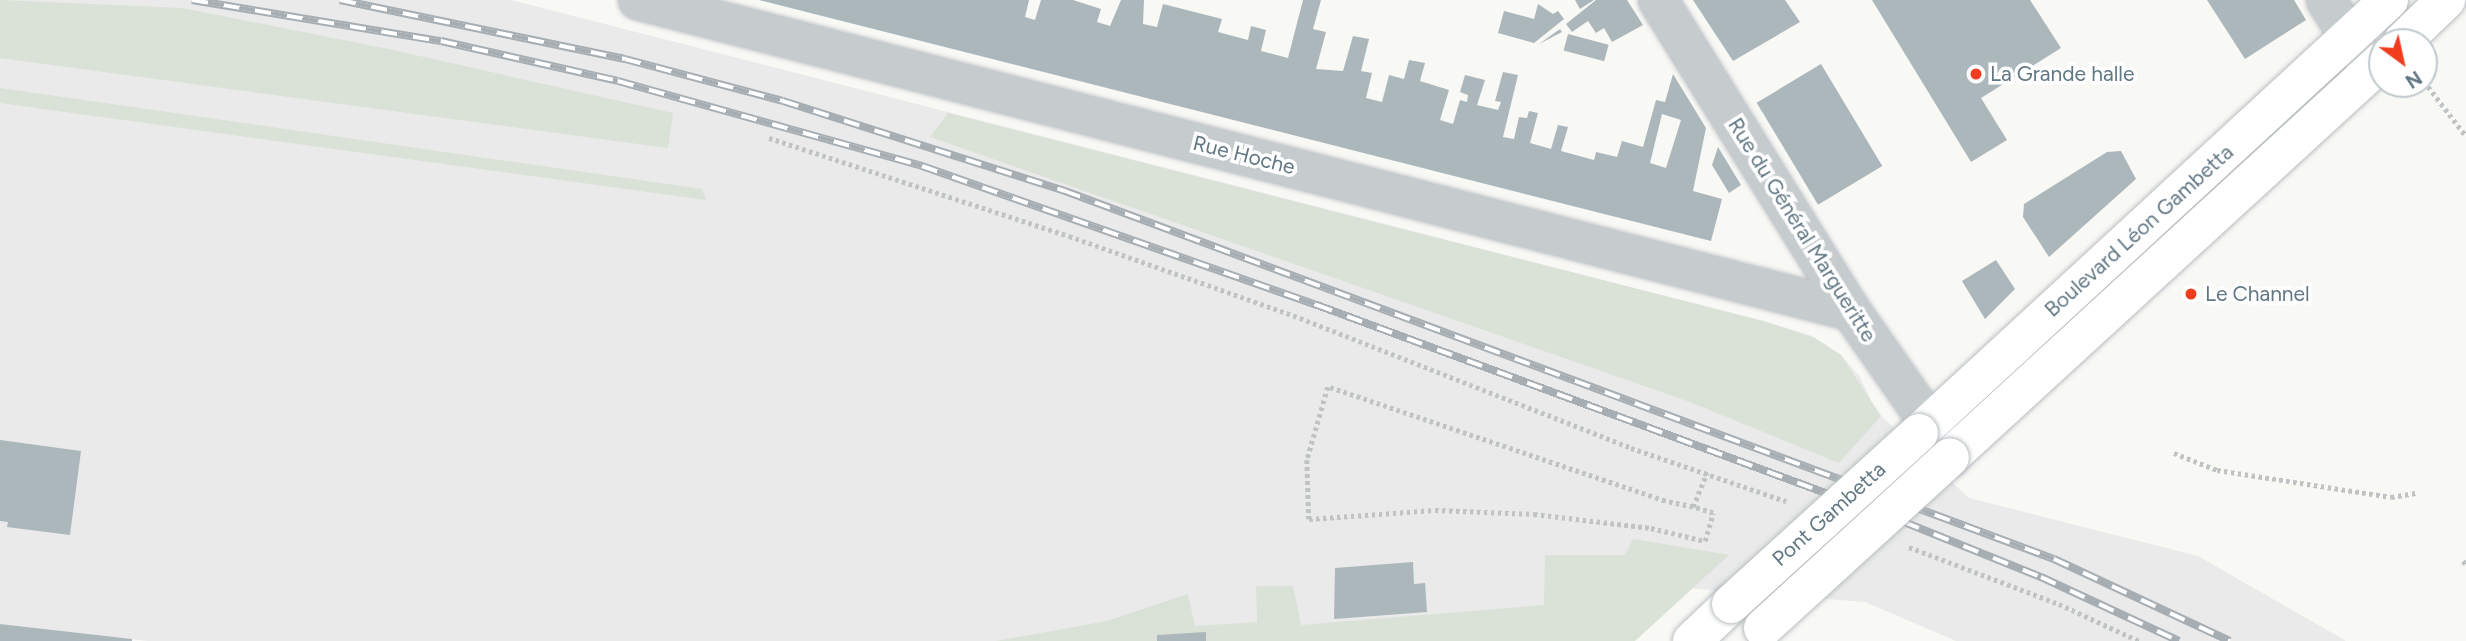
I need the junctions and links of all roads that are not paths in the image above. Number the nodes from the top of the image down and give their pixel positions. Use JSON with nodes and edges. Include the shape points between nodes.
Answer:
{"nodes":[{"id":1,"x":638,"y":0,"type":"edge"},
{"id":2,"x":1658,"y":0,"type":"edge"},
{"id":3,"x":2326,"y":0,"type":"edge"},
{"id":4,"x":2389,"y":0,"type":"edge"},
{"id":5,"x":2446,"y":0,"type":"edge"},
{"id":6,"x":724,"y":12,"type":"edge"},
{"id":7,"x":2417,"y":28,"type":"edge"},
{"id":8,"x":2350,"y":37,"type":"junction"},
{"id":9,"x":2368,"y":57,"type":"edge"},
{"id":10,"x":2368,"y":73,"type":"edge"},
{"id":11,"x":1851,"y":310,"type":"junction"},
{"id":12,"x":1923,"y":429,"type":"junction"},
{"id":13,"x":1951,"y":456,"type":"junction"},
{"id":14,"x":1756,"y":635,"type":"edge"},
{"id":15,"x":1692,"y":641,"type":"edge"}],
"edges":[{"from":1,"to":6,"type":"street","name":"Rue Hoche"},
{"from":2,"to":11,"type":"street","name":"Rue du Général Margueritte"},
{"from":3,"to":8,"type":"street"},
{"from":4,"to":8,"type":"main road","name":"Boulevard Léon Gambetta"},
{"from":5,"to":7,"type":"main road"},
{"from":6,"to":11,"type":"street","name":"Rue Hoche"},
{"from":8,"to":9,"type":"street","name":"Boulevard Léon Gambetta"},
{"from":8,"to":12,"type":"main road","name":"Boulevard Léon Gambetta"},
{"from":10,"to":13,"type":"main road","name":"Boulevard Léon Gambetta"},
{"from":11,"to":12,"type":"street","name":"Rue du Général Margueritte"},
{"from":12,"to":13,"type":"street","name":"Rue du Général Margueritte"},
{"from":12,"to":15,"type":"main road","name":"Pont Gambetta","bridge":true},
{"from":13,"to":14,"type":"main road","name":"Pont Gambetta","bridge":true}]}
